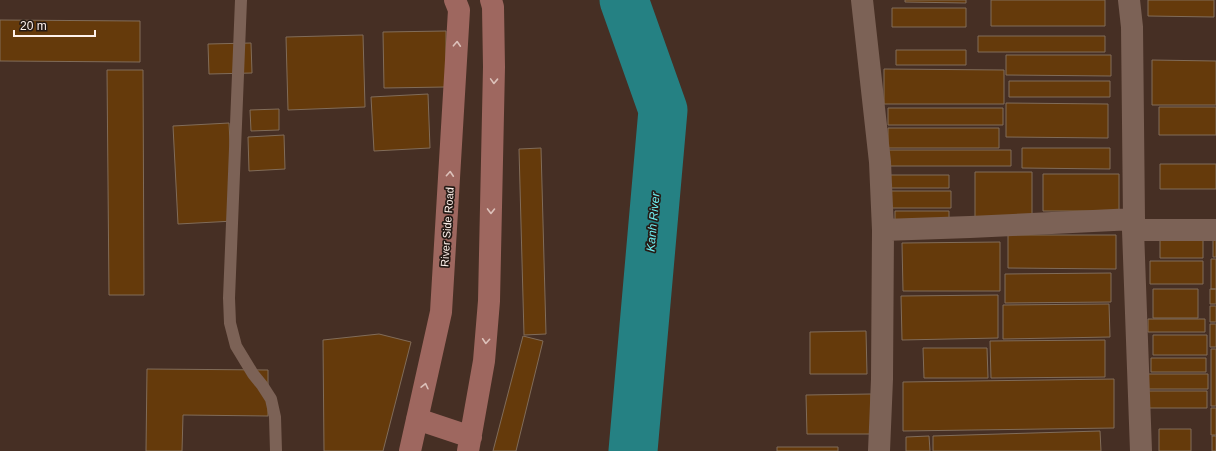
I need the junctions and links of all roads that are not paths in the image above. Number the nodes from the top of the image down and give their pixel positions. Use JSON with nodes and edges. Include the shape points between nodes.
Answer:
{"nodes":[{"id":1,"x":241,"y":0,"type":"edge"},
{"id":2,"x":455,"y":0,"type":"edge"},
{"id":3,"x":491,"y":0,"type":"edge"},
{"id":4,"x":862,"y":0,"type":"edge"},
{"id":5,"x":1129,"y":0,"type":"edge"},
{"id":6,"x":1133,"y":225,"type":"junction"},
{"id":7,"x":883,"y":230,"type":"junction"},
{"id":8,"x":1216,"y":230,"type":"edge"},
{"id":9,"x":417,"y":419,"type":"junction"},
{"id":10,"x":469,"y":444,"type":"edge"},
{"id":11,"x":276,"y":451,"type":"edge"},
{"id":12,"x":410,"y":451,"type":"edge"},
{"id":13,"x":879,"y":451,"type":"edge"},
{"id":14,"x":1141,"y":451,"type":"edge"}],
"edges":[{"from":1,"to":11,"type":"lane","via":[[230,324],[241,356],[271,399],[275,417]]},
{"from":9,"to":2,"type":"main road","name":"River Side Road","one_way":true,"via":[[441,312],[459,10]]},
{"from":3,"to":10,"type":"main road","one_way":true,"via":[[494,67],[489,301],[484,361]]},
{"from":4,"to":7,"type":"street","via":[[880,162]]},
{"from":5,"to":6,"type":"street","via":[[1132,27]]},
{"from":6,"to":7,"type":"street"},
{"from":6,"to":8,"type":"street"},
{"from":6,"to":14,"type":"street"},
{"from":7,"to":13,"type":"street"},
{"from":9,"to":10,"type":"main road"},
{"from":9,"to":12,"type":"main road","name":"River Side Road"}]}
